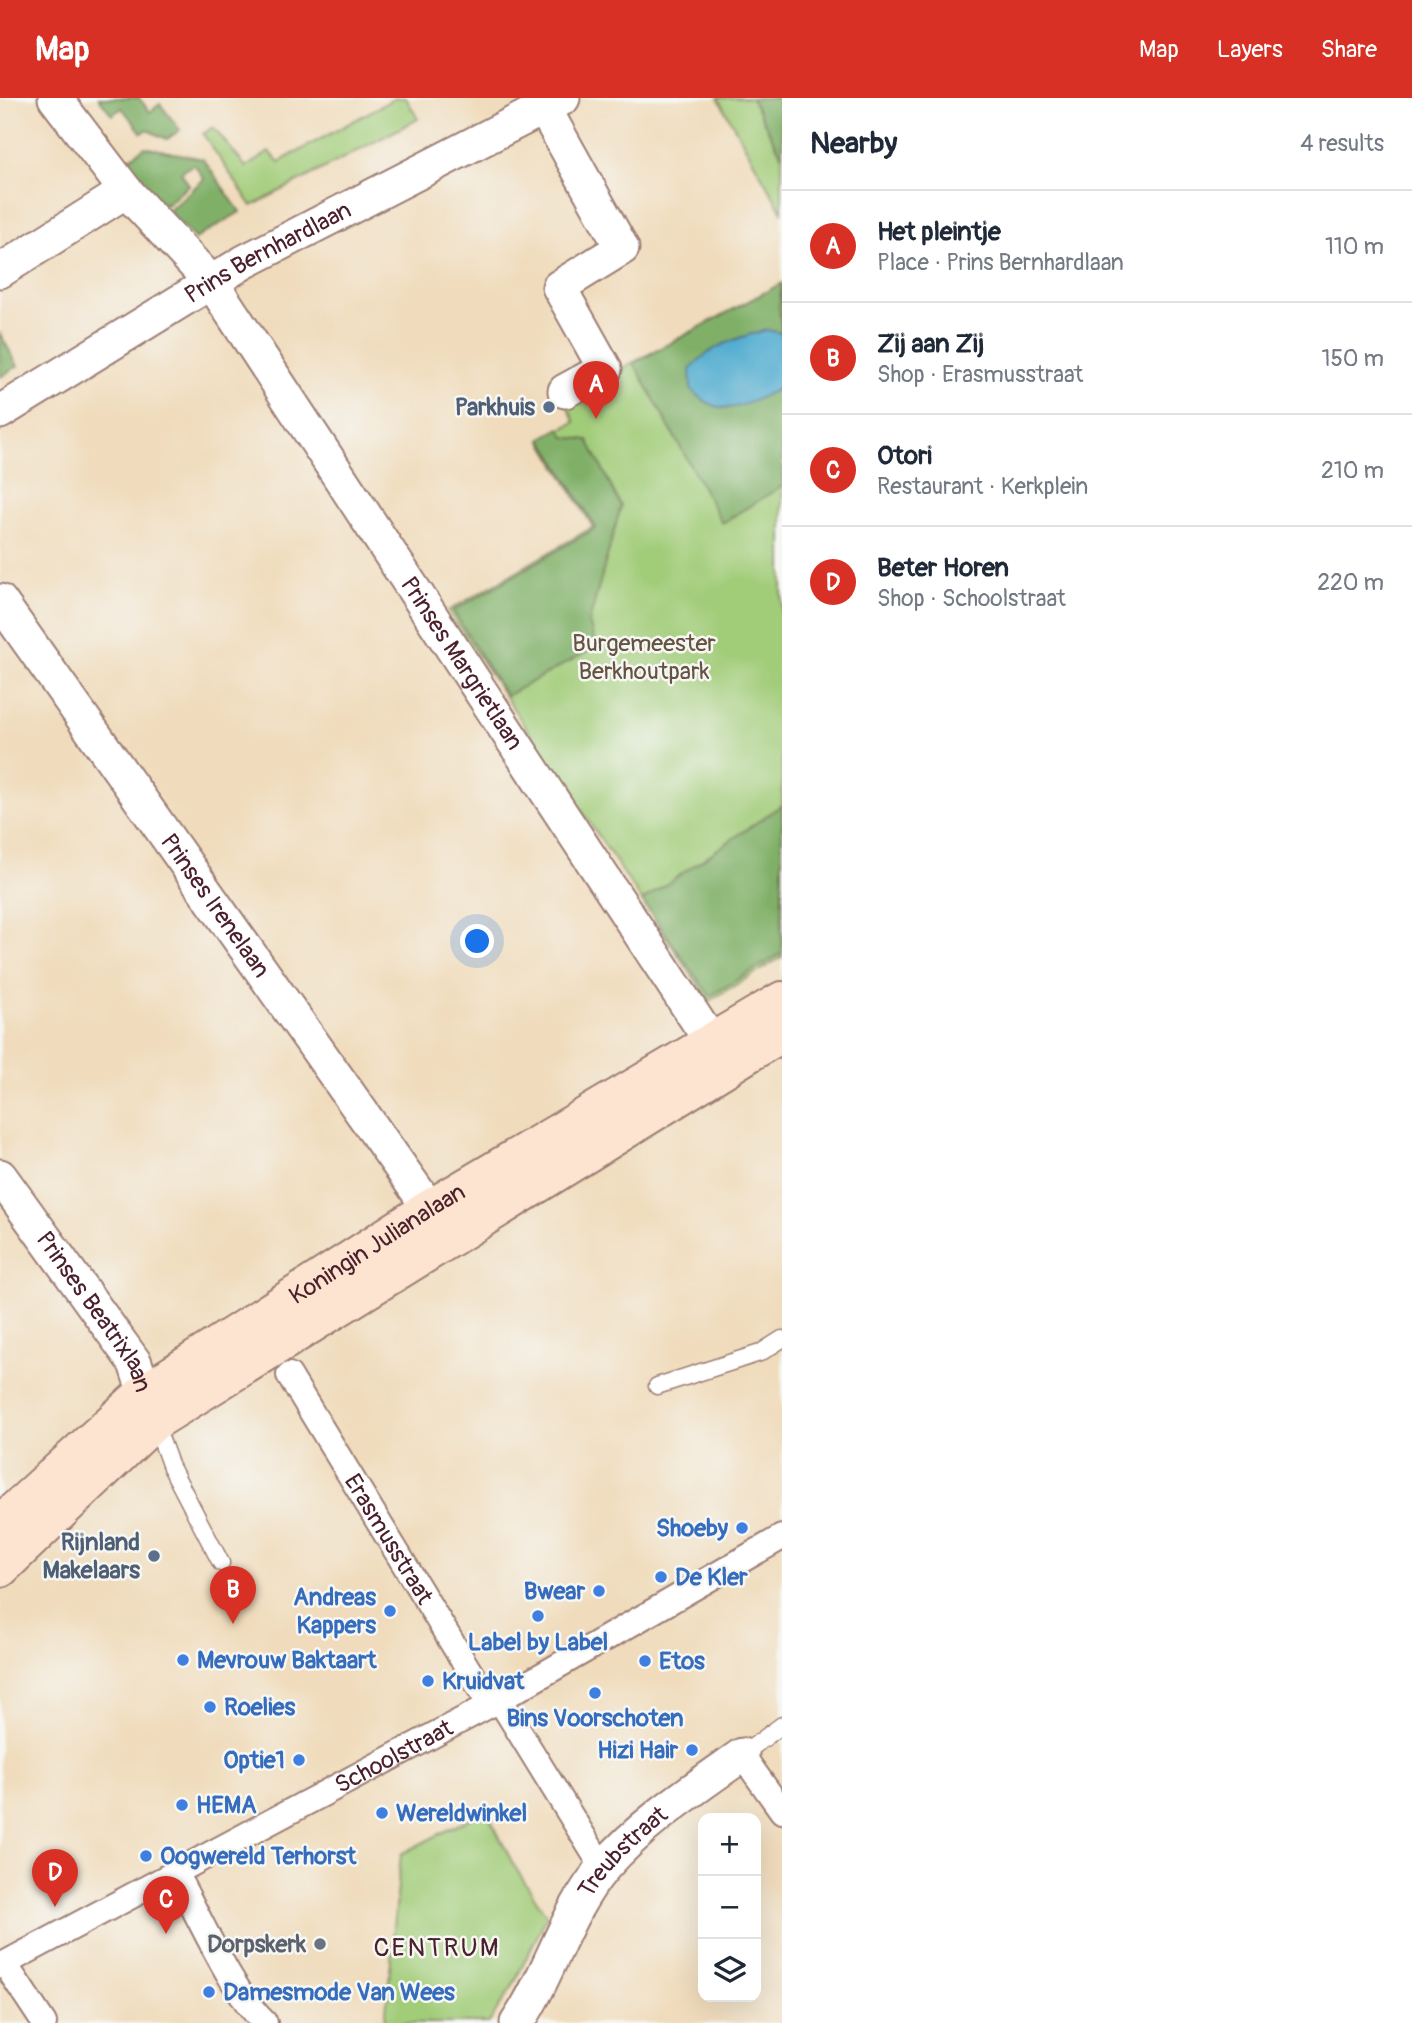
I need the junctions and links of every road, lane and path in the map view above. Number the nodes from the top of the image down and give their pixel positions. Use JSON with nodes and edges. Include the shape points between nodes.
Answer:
{"nodes":[{"id":1,"x":55,"y":98,"type":"edge"},
{"id":2,"x":553,"y":103,"type":"edge"},
{"id":3,"x":126,"y":191,"type":"junction"},
{"id":4,"x":0,"y":271,"type":"edge"},
{"id":5,"x":212,"y":283,"type":"junction"},
{"id":6,"x":565,"y":391,"type":"dead end"},
{"id":7,"x":0,"y":412,"type":"edge"},
{"id":8,"x":0,"y":601,"type":"edge"},
{"id":9,"x":782,"y":1025,"type":"edge"},
{"id":10,"x":712,"y":1043,"type":"junction"},
{"id":11,"x":0,"y":1176,"type":"edge"},
{"id":12,"x":430,"y":1209,"type":"junction"},
{"id":13,"x":782,"y":1339,"type":"edge"},
{"id":14,"x":289,"y":1375,"type":"dead end"},
{"id":15,"x":657,"y":1386,"type":"dead end"},
{"id":16,"x":149,"y":1407,"type":"junction"},
{"id":17,"x":0,"y":1525,"type":"edge"},
{"id":18,"x":782,"y":1537,"type":"edge"},
{"id":19,"x":221,"y":1563,"type":"dead end"},
{"id":20,"x":0,"y":1568,"type":"edge"},
{"id":21,"x":494,"y":1702,"type":"junction"},
{"id":22,"x":782,"y":1725,"type":"edge"},
{"id":23,"x":741,"y":1755,"type":"junction"},
{"id":24,"x":782,"y":1811,"type":"edge"},
{"id":25,"x":603,"y":1868,"type":"junction"},
{"id":26,"x":175,"y":1873,"type":"junction"},
{"id":27,"x":3,"y":1965,"type":"edge"},
{"id":28,"x":44,"y":2023,"type":"edge"},
{"id":29,"x":265,"y":2023,"type":"edge"},
{"id":30,"x":517,"y":2023,"type":"edge"}],
"edges":[{"from":1,"to":3,"type":"street","name":"Prinses Margrietlaan"},
{"from":2,"to":5,"type":"street","name":"Prins Bernhardlaan","via":[[244,262]]},
{"from":2,"to":6,"type":"street","name":"Prins Bernhardlaan","via":[[622,248],[559,287],[605,369]]},
{"from":3,"to":4,"type":"street"},
{"from":3,"to":5,"type":"street","name":"Prinses Margrietlaan"},
{"from":5,"to":7,"type":"street","name":"Prins Bernhardlaan"},
{"from":5,"to":10,"type":"street","name":"Prinses Margrietlaan"},
{"from":8,"to":12,"type":"street","name":"Prinses Irenelaan"},
{"from":9,"to":10,"type":"main road","name":"Koningin Julianalaan"},
{"from":9,"to":16,"type":"main road","name":"Koningin Julianalaan"},
{"from":10,"to":12,"type":"main road","name":"Koningin Julianalaan"},
{"from":11,"to":16,"type":"street","name":"Prinses Beatrixlaan","via":[[135,1363]]},
{"from":12,"to":16,"type":"main road","name":"Koningin Julianalaan"},
{"from":13,"to":15,"type":"lane","via":[[760,1353]]},
{"from":14,"to":21,"type":"street","name":"Erasmusstraat"},
{"from":16,"to":17,"type":"main road","name":"Koningin Julianalaan"},
{"from":16,"to":19,"type":"lane","via":[[171,1467]]},
{"from":16,"to":20,"type":"main road","name":"Koningin Julianalaan"},
{"from":18,"to":21,"type":"street","name":"Schoolstraat"},
{"from":21,"to":25,"type":"street","name":"Erasmusstraat"},
{"from":21,"to":26,"type":"street","name":"Schoolstraat"},
{"from":22,"to":23,"type":"lane","name":"Treubstraat"},
{"from":23,"to":24,"type":"street"},
{"from":23,"to":25,"type":"street","name":"Treubstraat","via":[[646,1827]]},
{"from":25,"to":30,"type":"street","name":"Treubstraat"},
{"from":26,"to":27,"type":"street","name":"Schoolstraat"},
{"from":26,"to":29,"type":"street","via":[[227,1967]]},
{"from":27,"to":28,"type":"street"}]}
